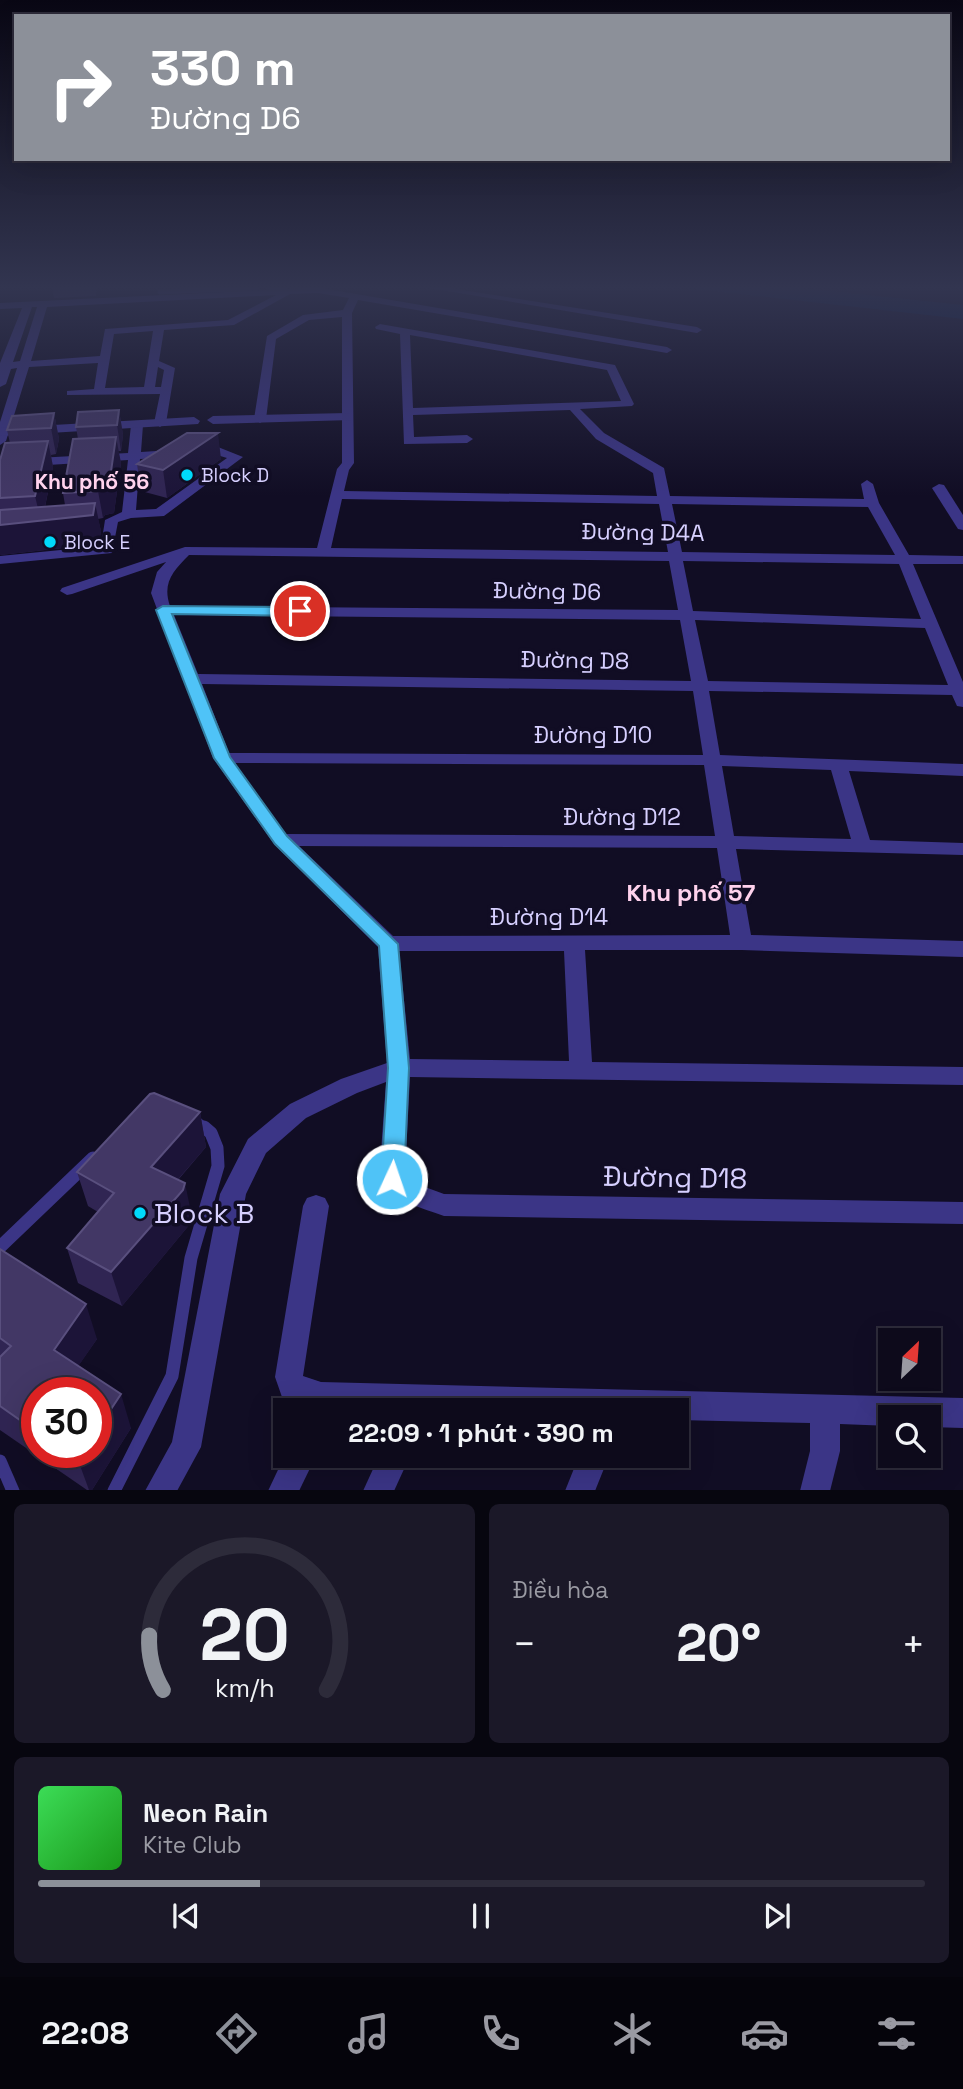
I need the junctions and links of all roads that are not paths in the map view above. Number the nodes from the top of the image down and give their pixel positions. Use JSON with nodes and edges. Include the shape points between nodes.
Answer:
{"nodes":[{"id":1,"x":26,"y":358,"type":"edge"},
{"id":2,"x":156,"y":358,"type":"edge"},
{"id":3,"x":269,"y":358,"type":"edge"},
{"id":4,"x":343,"y":358,"type":"edge"},
{"id":5,"x":406,"y":358,"type":"edge"},
{"id":6,"x":558,"y":358,"type":"edge"},
{"id":7,"x":105,"y":359,"type":"joint"},
{"id":8,"x":156,"y":363,"type":"junction"},
{"id":9,"x":24,"y":364,"type":"junction"},
{"id":10,"x":3,"y":366,"type":"edge"},
{"id":11,"x":0,"y":384,"type":"edge"},
{"id":12,"x":149,"y":390,"type":"junction"},
{"id":13,"x":166,"y":390,"type":"junction"},
{"id":14,"x":99,"y":392,"type":"junction"},
{"id":15,"x":71,"y":393,"type":"dead end"},
{"id":16,"x":13,"y":397,"type":"junction"},
{"id":17,"x":0,"y":398,"type":"edge"},
{"id":18,"x":575,"y":411,"type":"dead end"},
{"id":19,"x":407,"y":412,"type":"junction"},
{"id":20,"x":343,"y":417,"type":"junction"},
{"id":21,"x":261,"y":419,"type":"junction"},
{"id":22,"x":213,"y":420,"type":"dead end"},
{"id":23,"x":194,"y":421,"type":"dead end"},
{"id":24,"x":160,"y":423,"type":"junction"},
{"id":25,"x":137,"y":425,"type":"junction"},
{"id":26,"x":1,"y":435,"type":"edge"},
{"id":27,"x":467,"y":439,"type":"dead end"},
{"id":28,"x":135,"y":455,"type":"junction"},
{"id":29,"x":0,"y":464,"type":"edge"},
{"id":30,"x":867,"y":484,"type":"dead end"},
{"id":31,"x":939,"y":488,"type":"dead end"},
{"id":32,"x":336,"y":495,"type":"junction"},
{"id":33,"x":664,"y":499,"type":"junction"},
{"id":34,"x":872,"y":503,"type":"junction"},
{"id":35,"x":129,"y":514,"type":"junction"},
{"id":36,"x":963,"y":526,"type":"edge"},
{"id":37,"x":185,"y":551,"type":"junction"},
{"id":38,"x":323,"y":552,"type":"junction"},
{"id":39,"x":675,"y":555,"type":"junction"},
{"id":40,"x":904,"y":559,"type":"junction"},
{"id":41,"x":0,"y":560,"type":"edge"},
{"id":42,"x":963,"y":560,"type":"edge"},
{"id":43,"x":67,"y":591,"type":"dead end"},
{"id":44,"x":163,"y":610,"type":"junction"},
{"id":45,"x":685,"y":615,"type":"junction"},
{"id":46,"x":931,"y":624,"type":"junction"},
{"id":47,"x":191,"y":679,"type":"junction"},
{"id":48,"x":700,"y":685,"type":"junction"},
{"id":49,"x":960,"y":696,"type":"edge"},
{"id":50,"x":222,"y":758,"type":"junction"},
{"id":51,"x":712,"y":760,"type":"junction"},
{"id":52,"x":839,"y":766,"type":"junction"},
{"id":53,"x":963,"y":770,"type":"edge"},
{"id":54,"x":281,"y":840,"type":"junction"},
{"id":55,"x":726,"y":842,"type":"junction"},
{"id":56,"x":862,"y":846,"type":"junction"},
{"id":57,"x":963,"y":849,"type":"edge"},
{"id":58,"x":743,"y":942,"type":"junction"},
{"id":59,"x":574,"y":943,"type":"junction"},
{"id":60,"x":388,"y":944,"type":"junction"},
{"id":61,"x":963,"y":949,"type":"edge"},
{"id":62,"x":399,"y":1068,"type":"junction"},
{"id":63,"x":581,"y":1070,"type":"junction"},
{"id":64,"x":963,"y":1076,"type":"edge"},
{"id":65,"x":178,"y":1117,"type":"edge"},
{"id":66,"x":102,"y":1152,"type":"edge"},
{"id":67,"x":316,"y":1206,"type":"dead end"},
{"id":68,"x":963,"y":1213,"type":"edge"},
{"id":69,"x":0,"y":1247,"type":"edge"},
{"id":70,"x":311,"y":1398,"type":"edge"},
{"id":71,"x":689,"y":1407,"type":"edge"},
{"id":72,"x":825,"y":1408,"type":"junction"},
{"id":73,"x":963,"y":1413,"type":"edge"},
{"id":74,"x":0,"y":1461,"type":"edge"},
{"id":75,"x":297,"y":1468,"type":"edge"},
{"id":76,"x":390,"y":1468,"type":"edge"},
{"id":77,"x":589,"y":1468,"type":"edge"},
{"id":78,"x":13,"y":1490,"type":"edge"},
{"id":79,"x":114,"y":1490,"type":"edge"},
{"id":80,"x":160,"y":1490,"type":"edge"},
{"id":81,"x":283,"y":1490,"type":"edge"},
{"id":82,"x":378,"y":1490,"type":"edge"},
{"id":83,"x":580,"y":1490,"type":"edge"},
{"id":84,"x":816,"y":1490,"type":"edge"}],
"edges":[{"from":1,"to":9,"type":"street"},
{"from":2,"to":8,"type":"street"},
{"from":3,"to":21,"type":"street"},
{"from":4,"to":20,"type":"street"},
{"from":5,"to":19,"type":"street"},
{"from":6,"to":19,"type":"street","via":[[611,367],[628,404]]},
{"from":7,"to":9,"type":"street"},
{"from":7,"to":14,"type":"street"},
{"from":8,"to":12,"type":"street"},
{"from":8,"to":13,"type":"street","via":[[170,368]]},
{"from":9,"to":10,"type":"street"},
{"from":9,"to":16,"type":"street"},
{"from":10,"to":11,"type":"street"},
{"from":12,"to":13,"type":"street"},
{"from":12,"to":14,"type":"street"},
{"from":13,"to":24,"type":"street"},
{"from":14,"to":15,"type":"street"},
{"from":16,"to":17,"type":"street"},
{"from":16,"to":26,"type":"street"},
{"from":18,"to":33,"type":"street","via":[[600,436],[659,471]]},
{"from":19,"to":27,"type":"street","via":[[408,442]]},
{"from":20,"to":21,"type":"street"},
{"from":20,"to":32,"type":"street","via":[[348,463],[342,469]]},
{"from":21,"to":22,"type":"street"},
{"from":23,"to":24,"type":"street"},
{"from":24,"to":25,"type":"street"},
{"from":25,"to":26,"type":"street"},
{"from":25,"to":28,"type":"street"},
{"from":28,"to":29,"type":"street"},
{"from":28,"to":35,"type":"street"},
{"from":28,"to":35,"type":"street","via":[[218,451],[237,457],[159,513]]},
{"from":30,"to":34,"type":"street"},
{"from":31,"to":36,"type":"street"},
{"from":32,"to":33,"type":"street"},
{"from":32,"to":38,"type":"street"},
{"from":33,"to":34,"type":"street"},
{"from":33,"to":39,"type":"street"},
{"from":34,"to":40,"type":"street"},
{"from":35,"to":41,"type":"street","via":[[104,525],[107,550]]},
{"from":37,"to":38,"type":"street","name":"Đường D4A"},
{"from":37,"to":43,"type":"street","name":"Đường D4A"},
{"from":37,"to":44,"type":"street","via":[[164,572],[158,593]]},
{"from":38,"to":39,"type":"street","name":"Đường D4A"},
{"from":39,"to":40,"type":"street","name":"Đường D4A"},
{"from":39,"to":45,"type":"street"},
{"from":40,"to":42,"type":"street","name":"Đường D4A"},
{"from":40,"to":46,"type":"street"},
{"from":44,"to":45,"type":"street","name":"Đường D6"},
{"from":44,"to":47,"type":"street"},
{"from":45,"to":46,"type":"street","name":"Đường D6"},
{"from":45,"to":48,"type":"street"},
{"from":46,"to":49,"type":"street"},
{"from":47,"to":48,"type":"street","name":"Đường D8"},
{"from":47,"to":50,"type":"street"},
{"from":48,"to":49,"type":"street","name":"Đường D8"},
{"from":48,"to":51,"type":"street"},
{"from":50,"to":51,"type":"street","name":"Đường D10"},
{"from":50,"to":54,"type":"street"},
{"from":51,"to":52,"type":"street","name":"Đường D10"},
{"from":51,"to":55,"type":"street"},
{"from":52,"to":53,"type":"street","name":"Đường D10"},
{"from":52,"to":56,"type":"street"},
{"from":54,"to":55,"type":"street","name":"Đường D12"},
{"from":54,"to":60,"type":"street"},
{"from":55,"to":56,"type":"street","name":"Đường D12"},
{"from":55,"to":58,"type":"street"},
{"from":56,"to":57,"type":"street","name":"Đường D12"},
{"from":58,"to":59,"type":"street","name":"Đường D14"},
{"from":58,"to":61,"type":"street","name":"Đường D14"},
{"from":59,"to":60,"type":"street","name":"Đường D14"},
{"from":59,"to":63,"type":"street"},
{"from":60,"to":62,"type":"street"},
{"from":62,"to":63,"type":"street"},
{"from":62,"to":68,"type":"street","name":"Đường D18","via":[[392,1179],[416,1195],[444,1205]]},
{"from":62,"to":80,"type":"street","via":[[298,1111],[257,1146],[233,1194],[186,1447]]},
{"from":63,"to":64,"type":"street"},
{"from":65,"to":79,"type":"lane","via":[[198,1121],[211,1133],[218,1166],[191,1258],[172,1376]]},
{"from":66,"to":69,"type":"lane"},
{"from":67,"to":70,"type":"street","via":[[289,1377],[292,1387]]},
{"from":71,"to":72,"type":"street"},
{"from":72,"to":73,"type":"street"},
{"from":72,"to":84,"type":"street","via":[[825,1451]]},
{"from":74,"to":78,"type":"lane"},
{"from":75,"to":81,"type":"street"},
{"from":76,"to":82,"type":"street"},
{"from":77,"to":83,"type":"street"}]}
